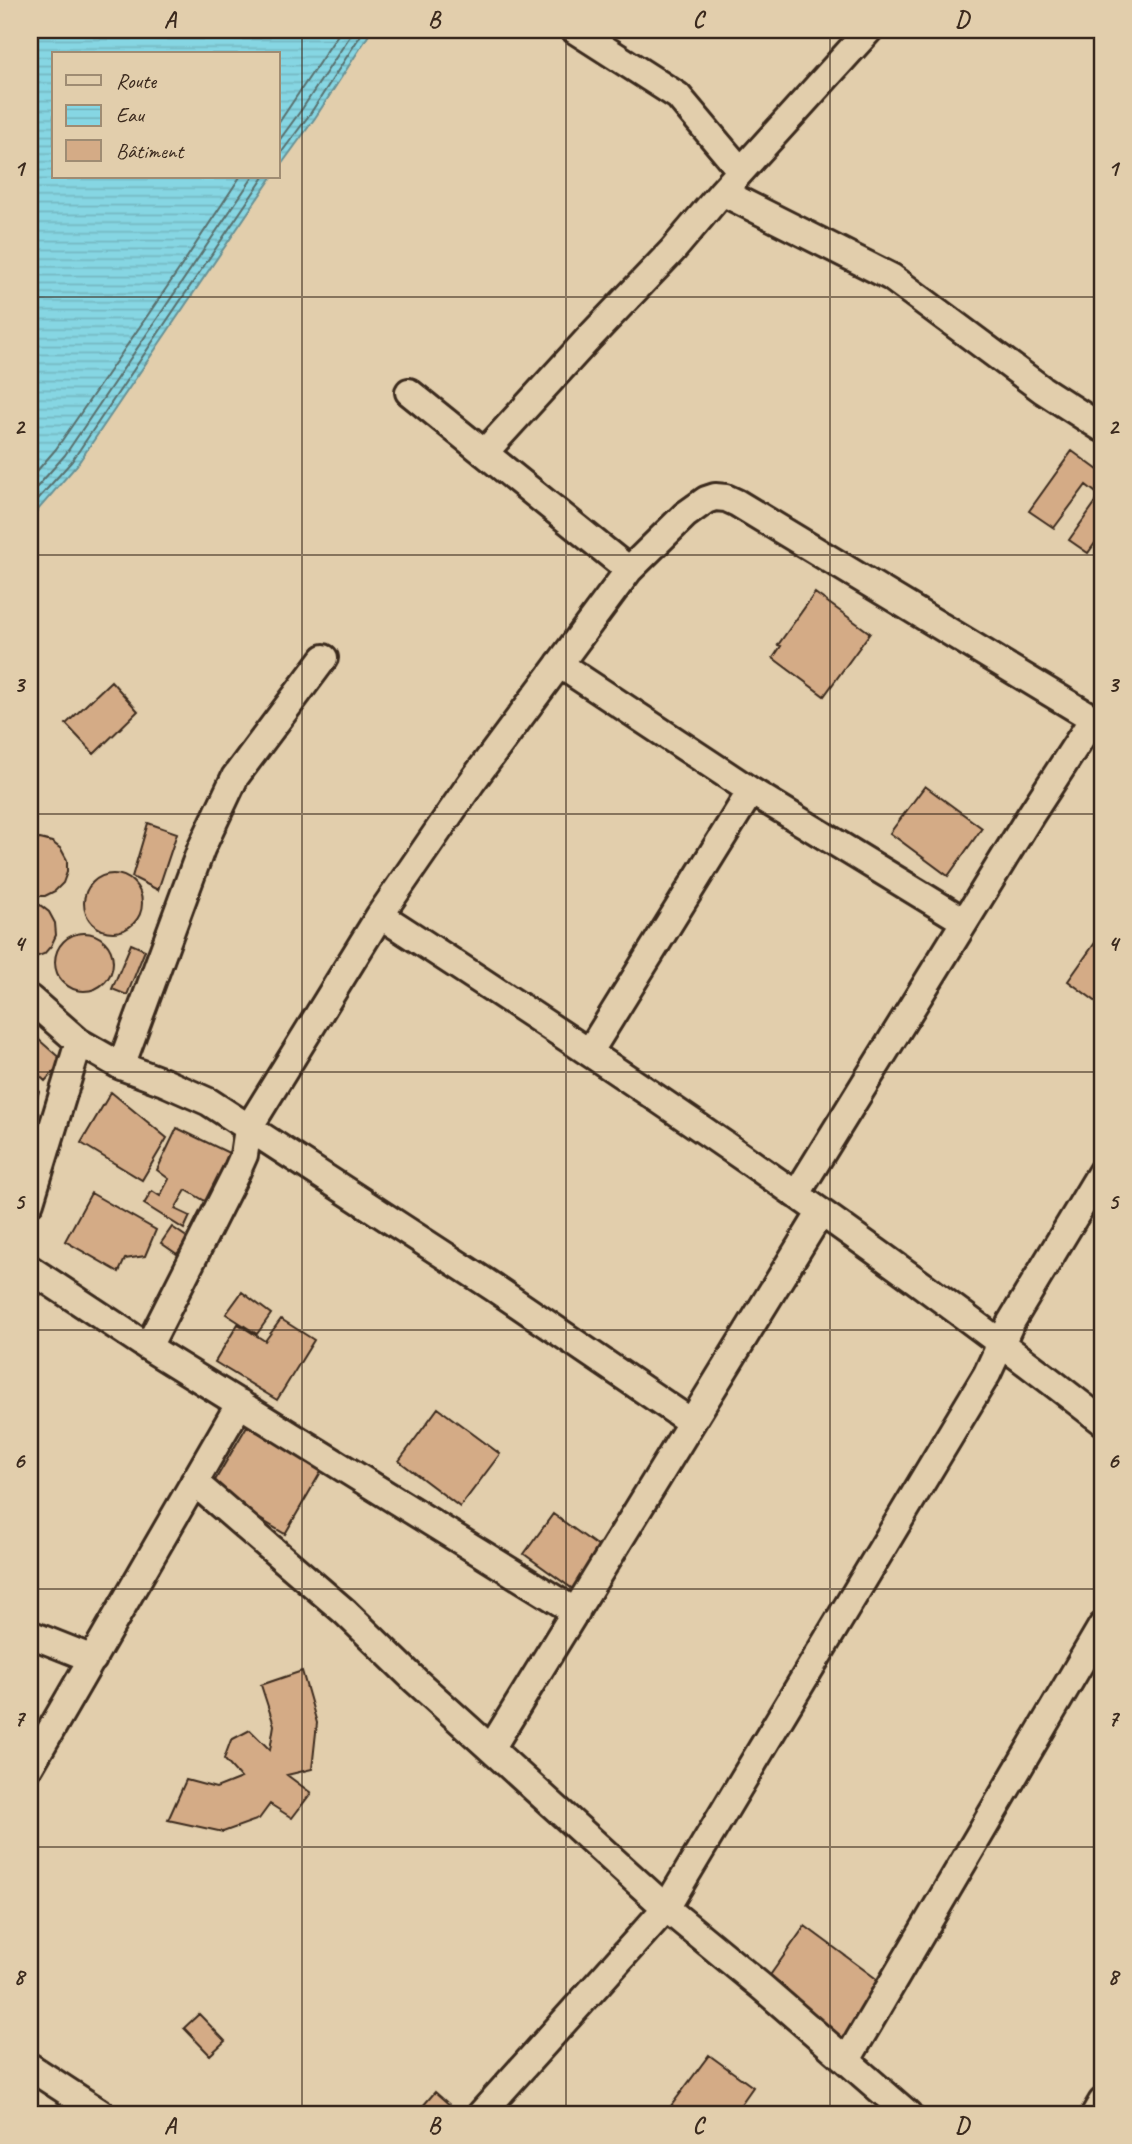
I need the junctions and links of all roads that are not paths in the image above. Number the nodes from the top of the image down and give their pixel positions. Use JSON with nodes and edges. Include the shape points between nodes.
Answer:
{"nodes":[{"id":1,"x":575,"y":30,"type":"edge"},
{"id":2,"x":869,"y":30,"type":"edge"},
{"id":3,"x":741,"y":171,"type":"junction"},
{"id":4,"x":722,"y":192,"type":"junction"},
{"id":5,"x":409,"y":392,"type":"dead end"},
{"id":6,"x":1102,"y":428,"type":"edge"},
{"id":7,"x":484,"y":453,"type":"junction"},
{"id":8,"x":629,"y":570,"type":"junction"},
{"id":9,"x":324,"y":658,"type":"dead end"},
{"id":10,"x":559,"y":664,"type":"junction"},
{"id":11,"x":1098,"y":721,"type":"edge"},
{"id":12,"x":751,"y":791,"type":"junction"},
{"id":13,"x":380,"y":915,"type":"junction"},
{"id":14,"x":964,"y":921,"type":"junction"},
{"id":15,"x":30,"y":999,"type":"edge"},
{"id":16,"x":79,"y":1042,"type":"junction"},
{"id":17,"x":590,"y":1051,"type":"junction"},
{"id":18,"x":121,"y":1066,"type":"junction"},
{"id":19,"x":248,"y":1129,"type":"junction"},
{"id":20,"x":1102,"y":1171,"type":"edge"},
{"id":21,"x":796,"y":1195,"type":"junction"},
{"id":22,"x":30,"y":1202,"type":"edge"},
{"id":23,"x":821,"y":1212,"type":"junction"},
{"id":24,"x":30,"y":1269,"type":"edge"},
{"id":25,"x":1000,"y":1343,"type":"junction"},
{"id":26,"x":148,"y":1347,"type":"junction"},
{"id":27,"x":240,"y":1403,"type":"junction"},
{"id":28,"x":691,"y":1422,"type":"junction"},
{"id":29,"x":1102,"y":1422,"type":"edge"},
{"id":30,"x":194,"y":1482,"type":"junction"},
{"id":31,"x":576,"y":1612,"type":"junction"},
{"id":32,"x":1102,"y":1626,"type":"edge"},
{"id":33,"x":30,"y":1634,"type":"edge"},
{"id":34,"x":93,"y":1659,"type":"junction"},
{"id":35,"x":492,"y":1747,"type":"junction"},
{"id":36,"x":30,"y":1766,"type":"edge"},
{"id":37,"x":666,"y":1908,"type":"junction"},
{"id":38,"x":847,"y":2060,"type":"junction"},
{"id":39,"x":30,"y":2067,"type":"edge"},
{"id":40,"x":1102,"y":2102,"type":"edge"},
{"id":41,"x":102,"y":2114,"type":"edge"},
{"id":42,"x":481,"y":2114,"type":"edge"},
{"id":43,"x":908,"y":2114,"type":"edge"},
{"id":44,"x":1095,"y":2114,"type":"edge"}],
"edges":[{"from":1,"to":3,"type":"street","via":[[678,96]]},
{"from":2,"to":3,"type":"street"},
{"from":3,"to":4,"type":"street"},
{"from":4,"to":6,"type":"street","via":[[891,277]]},
{"from":4,"to":7,"type":"street"},
{"from":5,"to":7,"type":"street"},
{"from":7,"to":8,"type":"street"},
{"from":8,"to":10,"type":"street"},
{"from":8,"to":11,"type":"street","via":[[696,506],[715,497],[726,498]]},
{"from":9,"to":18,"type":"street","via":[[235,777],[201,849]]},
{"from":10,"to":12,"type":"street"},
{"from":10,"to":13,"type":"street"},
{"from":11,"to":14,"type":"street"},
{"from":12,"to":14,"type":"street"},
{"from":12,"to":17,"type":"street"},
{"from":13,"to":17,"type":"street"},
{"from":13,"to":19,"type":"street"},
{"from":14,"to":21,"type":"street"},
{"from":15,"to":16,"type":"street"},
{"from":16,"to":18,"type":"street"},
{"from":16,"to":22,"type":"street"},
{"from":17,"to":21,"type":"street"},
{"from":18,"to":19,"type":"street","via":[[209,1102]]},
{"from":19,"to":26,"type":"street","via":[[236,1173]]},
{"from":19,"to":28,"type":"street"},
{"from":20,"to":25,"type":"street"},
{"from":21,"to":23,"type":"street"},
{"from":23,"to":25,"type":"street"},
{"from":23,"to":28,"type":"street"},
{"from":24,"to":26,"type":"street"},
{"from":25,"to":29,"type":"street"},
{"from":25,"to":37,"type":"street","via":[[987,1374]]},
{"from":26,"to":27,"type":"street"},
{"from":27,"to":30,"type":"street"},
{"from":27,"to":31,"type":"street"},
{"from":28,"to":31,"type":"street"},
{"from":30,"to":34,"type":"street"},
{"from":30,"to":35,"type":"street"},
{"from":31,"to":35,"type":"street"},
{"from":32,"to":38,"type":"street"},
{"from":33,"to":34,"type":"street"},
{"from":34,"to":36,"type":"street"},
{"from":35,"to":37,"type":"street"},
{"from":37,"to":38,"type":"street"},
{"from":37,"to":42,"type":"street"},
{"from":38,"to":43,"type":"street"},
{"from":39,"to":41,"type":"street"},
{"from":40,"to":44,"type":"street"}]}
